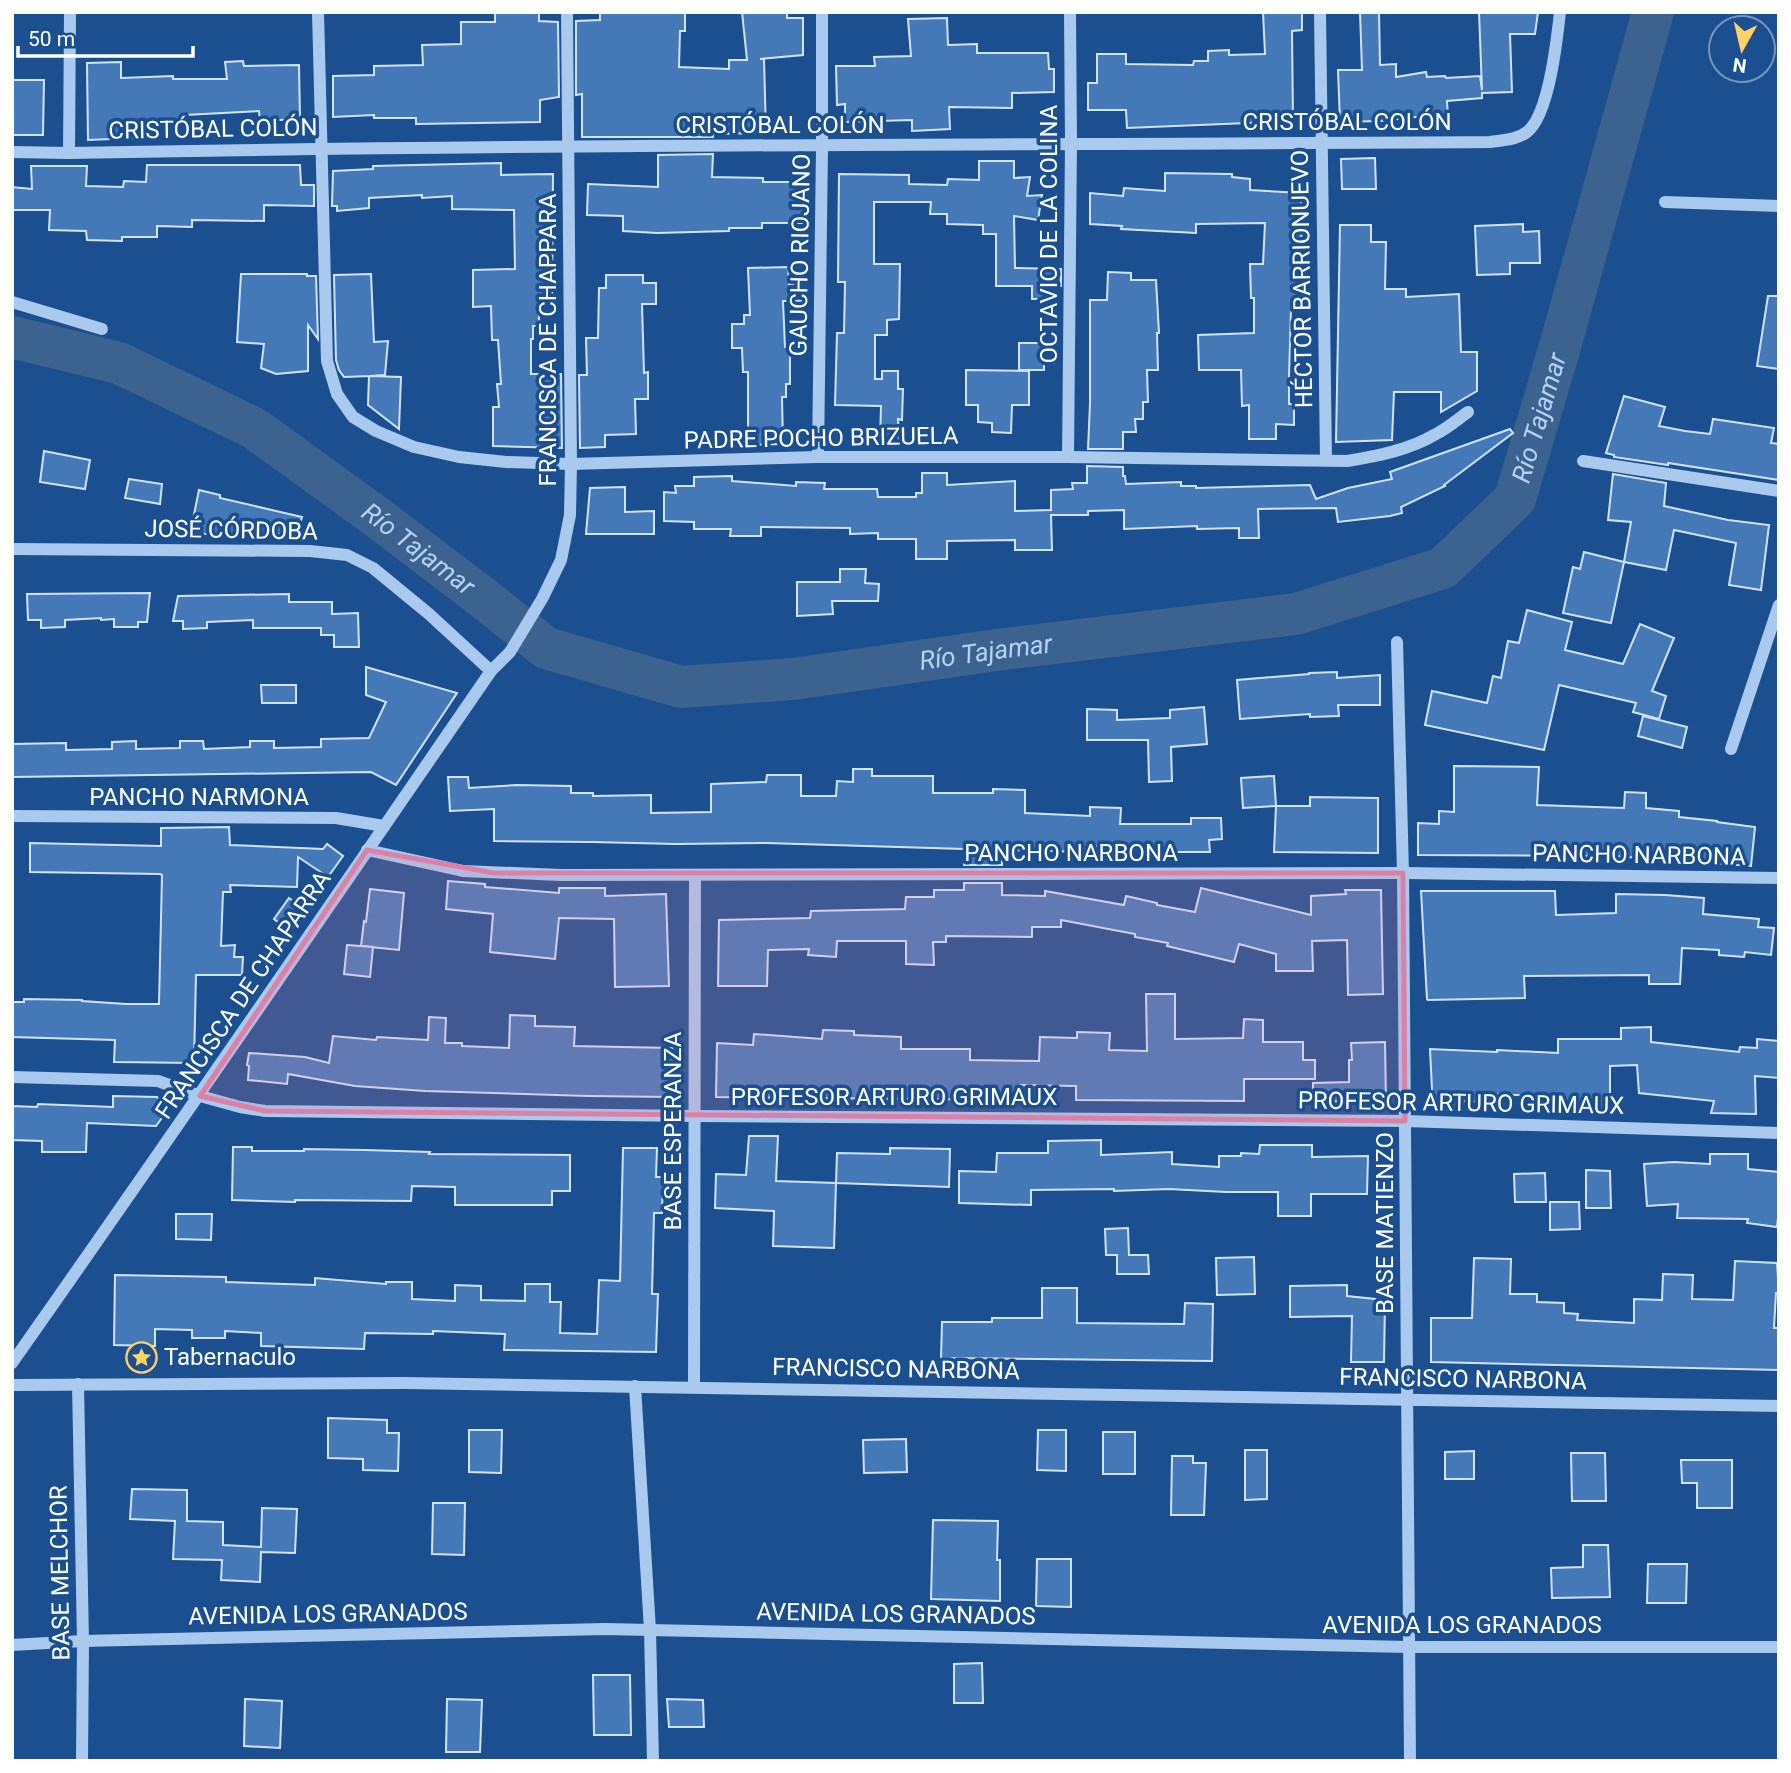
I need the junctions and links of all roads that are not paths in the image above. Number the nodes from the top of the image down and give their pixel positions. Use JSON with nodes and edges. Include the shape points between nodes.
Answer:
{"nodes":[{"id":1,"x":70,"y":12,"type":"edge"},
{"id":2,"x":318,"y":12,"type":"edge"},
{"id":3,"x":567,"y":12,"type":"edge"},
{"id":4,"x":822,"y":12,"type":"edge"},
{"id":5,"x":1070,"y":12,"type":"edge"},
{"id":6,"x":1320,"y":12,"type":"edge"},
{"id":7,"x":1560,"y":12,"type":"edge"},
{"id":8,"x":1321,"y":143,"type":"junction"},
{"id":9,"x":1071,"y":144,"type":"junction"},
{"id":10,"x":568,"y":145,"type":"junction"},
{"id":11,"x":822,"y":146,"type":"junction"},
{"id":12,"x":321,"y":148,"type":"junction"},
{"id":13,"x":12,"y":152,"type":"edge"},
{"id":14,"x":69,"y":153,"type":"junction"},
{"id":15,"x":1665,"y":202,"type":"dead end"},
{"id":16,"x":1779,"y":206,"type":"edge"},
{"id":17,"x":12,"y":302,"type":"edge"},
{"id":18,"x":102,"y":329,"type":"dead end"},
{"id":19,"x":1468,"y":412,"type":"dead end"},
{"id":20,"x":818,"y":457,"type":"junction"},
{"id":21,"x":1068,"y":457,"type":"junction"},
{"id":22,"x":1326,"y":460,"type":"junction"},
{"id":23,"x":1583,"y":461,"type":"dead end"},
{"id":24,"x":571,"y":464,"type":"junction"},
{"id":25,"x":1779,"y":491,"type":"edge"},
{"id":26,"x":12,"y":549,"type":"edge"},
{"id":27,"x":1779,"y":605,"type":"edge"},
{"id":28,"x":1397,"y":642,"type":"dead end"},
{"id":29,"x":510,"y":652,"type":"joint"},
{"id":30,"x":491,"y":671,"type":"junction"},
{"id":31,"x":1731,"y":749,"type":"dead end"},
{"id":32,"x":12,"y":816,"type":"edge"},
{"id":33,"x":384,"y":826,"type":"junction"},
{"id":34,"x":367,"y":850,"type":"junction"},
{"id":35,"x":1403,"y":873,"type":"junction"},
{"id":36,"x":695,"y":875,"type":"junction"},
{"id":37,"x":1779,"y":878,"type":"edge"},
{"id":38,"x":12,"y":1077,"type":"edge"},
{"id":39,"x":200,"y":1096,"type":"junction"},
{"id":40,"x":695,"y":1116,"type":"junction"},
{"id":41,"x":1405,"y":1121,"type":"junction"},
{"id":42,"x":1779,"y":1133,"type":"edge"},
{"id":43,"x":12,"y":1363,"type":"edge"},
{"id":44,"x":78,"y":1384,"type":"junction"},
{"id":45,"x":12,"y":1385,"type":"edge"},
{"id":46,"x":635,"y":1386,"type":"junction"},
{"id":47,"x":694,"y":1387,"type":"junction"},
{"id":48,"x":1407,"y":1399,"type":"junction"},
{"id":49,"x":1779,"y":1406,"type":"edge"},
{"id":50,"x":650,"y":1630,"type":"junction"},
{"id":51,"x":83,"y":1642,"type":"junction"},
{"id":52,"x":12,"y":1645,"type":"edge"},
{"id":53,"x":1408,"y":1647,"type":"junction"},
{"id":54,"x":1779,"y":1647,"type":"edge"},
{"id":55,"x":82,"y":1761,"type":"edge"},
{"id":56,"x":653,"y":1761,"type":"edge"},
{"id":57,"x":1410,"y":1761,"type":"edge"}],
"edges":[{"from":1,"to":14,"type":"street"},
{"from":2,"to":12,"type":"street"},
{"from":3,"to":10,"type":"street","name":"FRANCISCA DE CHAPPARA"},
{"from":4,"to":11,"type":"street","name":"GAUCHO RIOJANO"},
{"from":5,"to":9,"type":"street","name":"OCTAVIO DE LA COLINA"},
{"from":6,"to":8,"type":"street","name":"HÉCTOR BARRIONUEVO"},
{"from":7,"to":8,"type":"street","name":"CRISTÓBAL COLÓN","via":[[1548,87],[1528,132],[1490,142]]},
{"from":8,"to":9,"type":"street","name":"CRISTÓBAL COLÓN"},
{"from":8,"to":22,"type":"street","name":"HÉCTOR BARRIONUEVO"},
{"from":9,"to":11,"type":"street","name":"CRISTÓBAL COLÓN"},
{"from":9,"to":21,"type":"street","name":"OCTAVIO DE LA COLINA"},
{"from":10,"to":11,"type":"street","name":"CRISTÓBAL COLÓN"},
{"from":10,"to":12,"type":"street","name":"CRISTÓBAL COLÓN"},
{"from":10,"to":24,"type":"street","name":"FRANCISCA DE CHAPPARA"},
{"from":11,"to":20,"type":"street","name":"GAUCHO RIOJANO"},
{"from":12,"to":14,"type":"street","name":"CRISTÓBAL COLÓN"},
{"from":12,"to":24,"type":"street","name":"PADRE POCHO BRIZUELA","via":[[327,361],[337,394],[353,417],[414,447],[459,457]]},
{"from":13,"to":14,"type":"street","name":"CRISTÓBAL COLÓN"},
{"from":15,"to":16,"type":"street"},
{"from":17,"to":18,"type":"street"},
{"from":19,"to":22,"type":"street","name":"PADRE POCHO BRIZUELA","via":[[1403,449],[1347,461]]},
{"from":20,"to":21,"type":"street","name":"PADRE POCHO BRIZUELA"},
{"from":20,"to":24,"type":"street","name":"PADRE POCHO BRIZUELA"},
{"from":21,"to":22,"type":"street","name":"PADRE POCHO BRIZUELA"},
{"from":23,"to":25,"type":"street"},
{"from":24,"to":29,"type":"street","name":"FRANCISCA DE CHAPPARA","via":[[570,515],[561,560]]},
{"from":26,"to":30,"type":"street","name":"JOSÉ CÓRDOBA","via":[[347,555],[373,568]]},
{"from":27,"to":31,"type":"street"},
{"from":28,"to":35,"type":"street","name":"BASE MATIENZO"},
{"from":29,"to":30,"type":"street","name":"FRANCISCA DE CHAPARRA"},
{"from":30,"to":33,"type":"street","name":"FRANCISCA DE CHAPARRA"},
{"from":32,"to":33,"type":"street","name":"PANCHO NARMONA","via":[[336,818]]},
{"from":33,"to":34,"type":"street","name":"FRANCISCA DE CHAPARRA"},
{"from":34,"to":36,"type":"street","name":"PANCHO NARBONA","via":[[463,871]]},
{"from":34,"to":39,"type":"street","name":"FRANCISCA DE CHAPARRA"},
{"from":35,"to":36,"type":"street","name":"PANCHO NARBONA"},
{"from":35,"to":37,"type":"street","name":"PANCHO NARBONA"},
{"from":35,"to":41,"type":"street","name":"BASE MATIENZO"},
{"from":36,"to":40,"type":"street","name":"BASE ESPERANZA"},
{"from":38,"to":39,"type":"street","name":"PROFESOR ARTURO GRIMAUX","via":[[158,1081]]},
{"from":39,"to":40,"type":"street","name":"PROFESOR ARTURO GRIMAUX","via":[[265,1111]]},
{"from":39,"to":43,"type":"street","name":"FRANCISCA DE CHAPARRA"},
{"from":40,"to":41,"type":"street","name":"PROFESOR ARTURO GRIMAUX"},
{"from":40,"to":47,"type":"street","name":"BASE ESPERANZA"},
{"from":41,"to":42,"type":"street","name":"PROFESOR ARTURO GRIMAUX"},
{"from":41,"to":48,"type":"street","name":"BASE MATIENZO"},
{"from":44,"to":45,"type":"street","name":"FRANCISCO NARBONA"},
{"from":44,"to":46,"type":"street","name":"FRANCISCO NARBONA"},
{"from":44,"to":51,"type":"street","name":"BASE MELCHOR"},
{"from":46,"to":47,"type":"street","name":"FRANCISCO NARBONA"},
{"from":46,"to":50,"type":"street"},
{"from":47,"to":48,"type":"street","name":"FRANCISCO NARBONA"},
{"from":48,"to":49,"type":"street","name":"FRANCISCO NARBONA"},
{"from":48,"to":53,"type":"street","name":"BASE MATIENZO"},
{"from":50,"to":51,"type":"street","name":"AVENIDA LOS GRANADOS"},
{"from":50,"to":53,"type":"street","name":"AVENIDA LOS GRANADOS"},
{"from":50,"to":56,"type":"street"},
{"from":51,"to":52,"type":"street","name":"AVENIDA LOS GRANADOS"},
{"from":51,"to":55,"type":"street","name":"BASE MELCHOR"},
{"from":53,"to":54,"type":"street","name":"AVENIDA LOS GRANADOS"},
{"from":53,"to":57,"type":"street","name":"BASE MATIENZO"}]}
